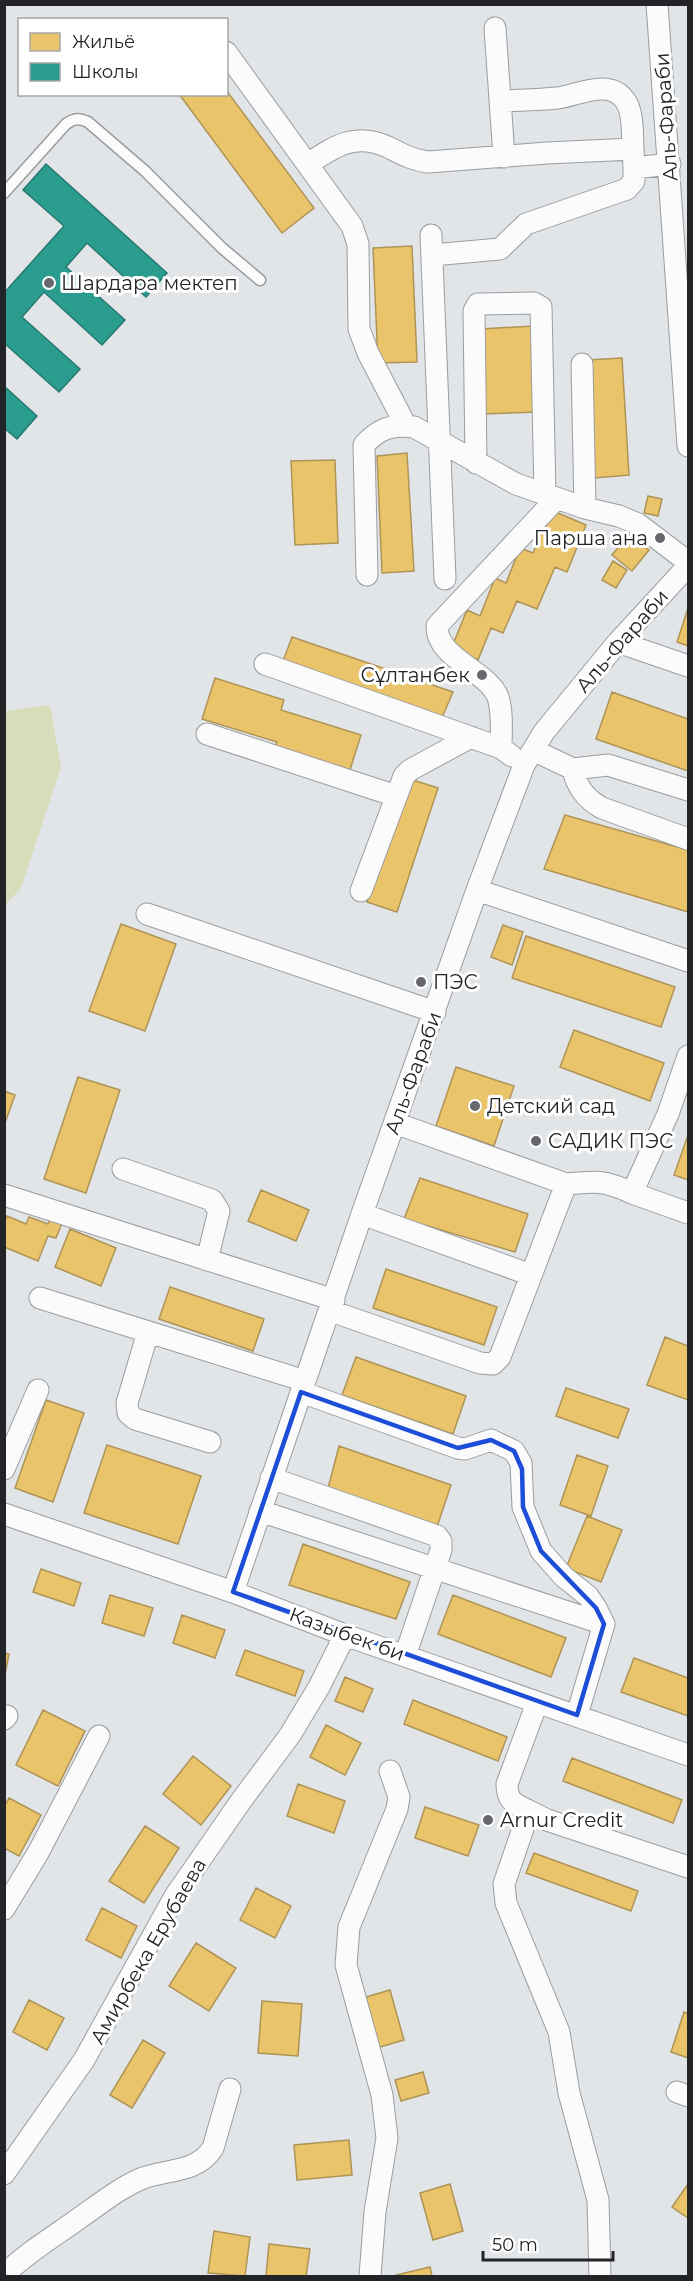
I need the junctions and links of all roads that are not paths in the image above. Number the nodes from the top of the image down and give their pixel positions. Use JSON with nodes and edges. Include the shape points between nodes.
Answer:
{"nodes":[{"id":1,"x":657,"y":4,"type":"edge"},
{"id":2,"x":495,"y":28,"type":"dead end"},
{"id":3,"x":228,"y":55,"type":"edge"},
{"id":4,"x":500,"y":101,"type":"junction"},
{"id":5,"x":504,"y":157,"type":"junction"},
{"id":6,"x":633,"y":159,"type":"junction"},
{"id":7,"x":308,"y":164,"type":"junction"},
{"id":8,"x":670,"y":164,"type":"junction"},
{"id":9,"x":4,"y":193,"type":"edge"},
{"id":10,"x":260,"y":280,"type":"dead end"},
{"id":11,"x":684,"y":315,"type":"edge"},
{"id":12,"x":582,"y":364,"type":"dead end"},
{"id":13,"x":406,"y":426,"type":"junction"},
{"id":14,"x":440,"y":442,"type":"junction"},
{"id":15,"x":688,"y":444,"type":"edge"},
{"id":16,"x":476,"y":463,"type":"junction"},
{"id":17,"x":550,"y":497,"type":"junction"},
{"id":18,"x":585,"y":508,"type":"junction"},
{"id":19,"x":688,"y":562,"type":"edge"},
{"id":20,"x":688,"y":566,"type":"edge"},
{"id":21,"x":367,"y":575,"type":"dead end"},
{"id":22,"x":445,"y":579,"type":"dead end"},
{"id":23,"x":618,"y":642,"type":"junction"},
{"id":24,"x":265,"y":664,"type":"dead end"},
{"id":25,"x":688,"y":666,"type":"edge"},
{"id":26,"x":207,"y":734,"type":"dead end"},
{"id":27,"x":471,"y":737,"type":"junction"},
{"id":28,"x":501,"y":748,"type":"junction"},
{"id":29,"x":529,"y":758,"type":"junction"},
{"id":30,"x":573,"y":769,"type":"junction"},
{"id":31,"x":688,"y":790,"type":"edge"},
{"id":32,"x":396,"y":796,"type":"junction"},
{"id":33,"x":688,"y":839,"type":"edge"},
{"id":34,"x":477,"y":890,"type":"junction"},
{"id":35,"x":361,"y":891,"type":"dead end"},
{"id":36,"x":147,"y":914,"type":"dead end"},
{"id":37,"x":688,"y":960,"type":"edge"},
{"id":38,"x":435,"y":1012,"type":"junction"},
{"id":39,"x":688,"y":1056,"type":"edge"},
{"id":40,"x":395,"y":1123,"type":"junction"},
{"id":41,"x":123,"y":1169,"type":"dead end"},
{"id":42,"x":566,"y":1184,"type":"junction"},
{"id":43,"x":632,"y":1193,"type":"junction"},
{"id":44,"x":4,"y":1195,"type":"edge"},
{"id":45,"x":688,"y":1213,"type":"edge"},
{"id":46,"x":362,"y":1214,"type":"junction"},
{"id":47,"x":207,"y":1260,"type":"junction"},
{"id":48,"x":531,"y":1275,"type":"junction"},
{"id":49,"x":40,"y":1298,"type":"dead end"},
{"id":50,"x":332,"y":1306,"type":"junction"},
{"id":51,"x":148,"y":1332,"type":"junction"},
{"id":52,"x":303,"y":1386,"type":"junction"},
{"id":53,"x":38,"y":1390,"type":"dead end"},
{"id":54,"x":210,"y":1442,"type":"dead end"},
{"id":55,"x":4,"y":1469,"type":"edge"},
{"id":56,"x":271,"y":1478,"type":"junction"},
{"id":57,"x":260,"y":1511,"type":"junction"},
{"id":58,"x":4,"y":1514,"type":"edge"},
{"id":59,"x":435,"y":1569,"type":"junction"},
{"id":60,"x":233,"y":1592,"type":"junction"},
{"id":61,"x":604,"y":1624,"type":"junction"},
{"id":62,"x":345,"y":1635,"type":"junction"},
{"id":63,"x":405,"y":1656,"type":"junction"},
{"id":64,"x":537,"y":1703,"type":"junction"},
{"id":65,"x":578,"y":1715,"type":"junction"},
{"id":66,"x":99,"y":1736,"type":"dead end"},
{"id":67,"x":688,"y":1755,"type":"edge"},
{"id":68,"x":390,"y":1771,"type":"dead end"},
{"id":69,"x":529,"y":1811,"type":"junction"},
{"id":70,"x":686,"y":1861,"type":"edge"},
{"id":71,"x":4,"y":1909,"type":"edge"},
{"id":72,"x":230,"y":2089,"type":"dead end"},
{"id":73,"x":4,"y":2174,"type":"edge"},
{"id":74,"x":4,"y":2275,"type":"edge"},
{"id":75,"x":370,"y":2277,"type":"edge"},
{"id":76,"x":600,"y":2277,"type":"edge"}],
"edges":[{"from":1,"to":8,"type":"street","name":"Аль-Фараби"},
{"from":2,"to":4,"type":"street"},
{"from":3,"to":7,"type":"street"},
{"from":4,"to":5,"type":"street"},
{"from":4,"to":6,"type":"street","via":[[612,91],[624,98],[630,111]]},
{"from":5,"to":6,"type":"street","via":[[547,153]]},
{"from":5,"to":7,"type":"street","via":[[428,162],[412,160],[366,140],[339,144]]},
{"from":6,"to":8,"type":"street"},
{"from":6,"to":14,"type":"street","via":[[634,181],[627,189],[526,224],[500,249],[431,245]]},
{"from":7,"to":13,"type":"street","via":[[352,226],[358,244],[359,329]]},
{"from":8,"to":11,"type":"street","name":"Аль-Фараби"},
{"from":9,"to":10,"type":"lane","via":[[66,124],[80,119],[144,171]]},
{"from":11,"to":15,"type":"street","name":"Аль-Фараби"},
{"from":12,"to":18,"type":"street"},
{"from":13,"to":14,"type":"street"},
{"from":13,"to":21,"type":"street","via":[[386,428],[364,446]]},
{"from":14,"to":16,"type":"street"},
{"from":14,"to":22,"type":"street"},
{"from":16,"to":17,"type":"street"},
{"from":16,"to":17,"type":"street","via":[[474,311],[478,304],[534,303],[541,307]]},
{"from":17,"to":18,"type":"street"},
{"from":17,"to":28,"type":"street","via":[[437,626],[441,643],[490,685],[498,697]]},
{"from":18,"to":19,"type":"street","via":[[638,524]]},
{"from":20,"to":23,"type":"street","name":"Аль-Фараби"},
{"from":23,"to":25,"type":"street"},
{"from":23,"to":29,"type":"street","name":"Аль-Фараби","via":[[544,732]]},
{"from":24,"to":27,"type":"street"},
{"from":26,"to":32,"type":"street"},
{"from":27,"to":28,"type":"street"},
{"from":27,"to":32,"type":"street","via":[[411,770],[404,776]]},
{"from":28,"to":29,"type":"street"},
{"from":29,"to":30,"type":"street"},
{"from":29,"to":34,"type":"street","name":"Аль-Фараби"},
{"from":30,"to":31,"type":"street","via":[[608,765]]},
{"from":30,"to":33,"type":"street","via":[[590,802]]},
{"from":32,"to":35,"type":"street"},
{"from":34,"to":37,"type":"street"},
{"from":34,"to":38,"type":"street","name":"Аль-Фараби"},
{"from":36,"to":38,"type":"street"},
{"from":38,"to":40,"type":"street","name":"Аль-Фараби"},
{"from":39,"to":43,"type":"street","via":[[668,1114]]},
{"from":40,"to":42,"type":"street"},
{"from":40,"to":46,"type":"street","name":"Аль-Фараби"},
{"from":41,"to":47,"type":"street","via":[[216,1204],[219,1210]]},
{"from":42,"to":43,"type":"street","via":[[610,1183]]},
{"from":42,"to":48,"type":"street"},
{"from":43,"to":45,"type":"street"},
{"from":44,"to":47,"type":"street"},
{"from":46,"to":48,"type":"street"},
{"from":46,"to":50,"type":"street","name":"Аль-Фараби"},
{"from":47,"to":50,"type":"street"},
{"from":48,"to":50,"type":"street","via":[[500,1357],[493,1364],[480,1364]]},
{"from":49,"to":51,"type":"street"},
{"from":50,"to":52,"type":"street","name":"Аль-Фараби"},
{"from":51,"to":52,"type":"street"},
{"from":51,"to":54,"type":"street","via":[[127,1403],[128,1413],[135,1419]]},
{"from":52,"to":56,"type":"street","name":"Аль-Фараби"},
{"from":52,"to":61,"type":"street","via":[[458,1448],[491,1440],[514,1451],[522,1469],[523,1507],[542,1551],[564,1577],[588,1596]]},
{"from":53,"to":55,"type":"street"},
{"from":56,"to":57,"type":"street","name":"Аль-Фараби"},
{"from":56,"to":59,"type":"street","via":[[436,1536],[441,1541],[441,1550]]},
{"from":57,"to":59,"type":"street"},
{"from":57,"to":60,"type":"street","name":"Аль-Фараби"},
{"from":58,"to":60,"type":"street","name":"Казыбек би"},
{"from":59,"to":61,"type":"street"},
{"from":59,"to":63,"type":"street"},
{"from":60,"to":62,"type":"street","name":"Казыбек би"},
{"from":61,"to":65,"type":"street"},
{"from":62,"to":63,"type":"street","name":"Казыбек би"},
{"from":62,"to":73,"type":"street","name":"Амирбека Ерубаева","via":[[290,1735],[175,1896],[84,2060]]},
{"from":63,"to":64,"type":"street","name":"Казыбек би"},
{"from":64,"to":65,"type":"street","name":"Казыбек би"},
{"from":64,"to":69,"type":"street","via":[[507,1784],[507,1795]]},
{"from":65,"to":67,"type":"street","name":"Казыбек би"},
{"from":66,"to":71,"type":"street"},
{"from":68,"to":75,"type":"street","via":[[399,1797],[397,1809],[349,1927],[346,1965],[382,2095],[387,2138]]},
{"from":69,"to":70,"type":"street","via":[[547,1820]]},
{"from":69,"to":76,"type":"street","via":[[504,1884],[506,1903],[559,2032],[569,2093],[598,2200]]},
{"from":72,"to":74,"type":"street","via":[[208,2156],[191,2167],[142,2178],[117,2192],[19,2260]]}]}
